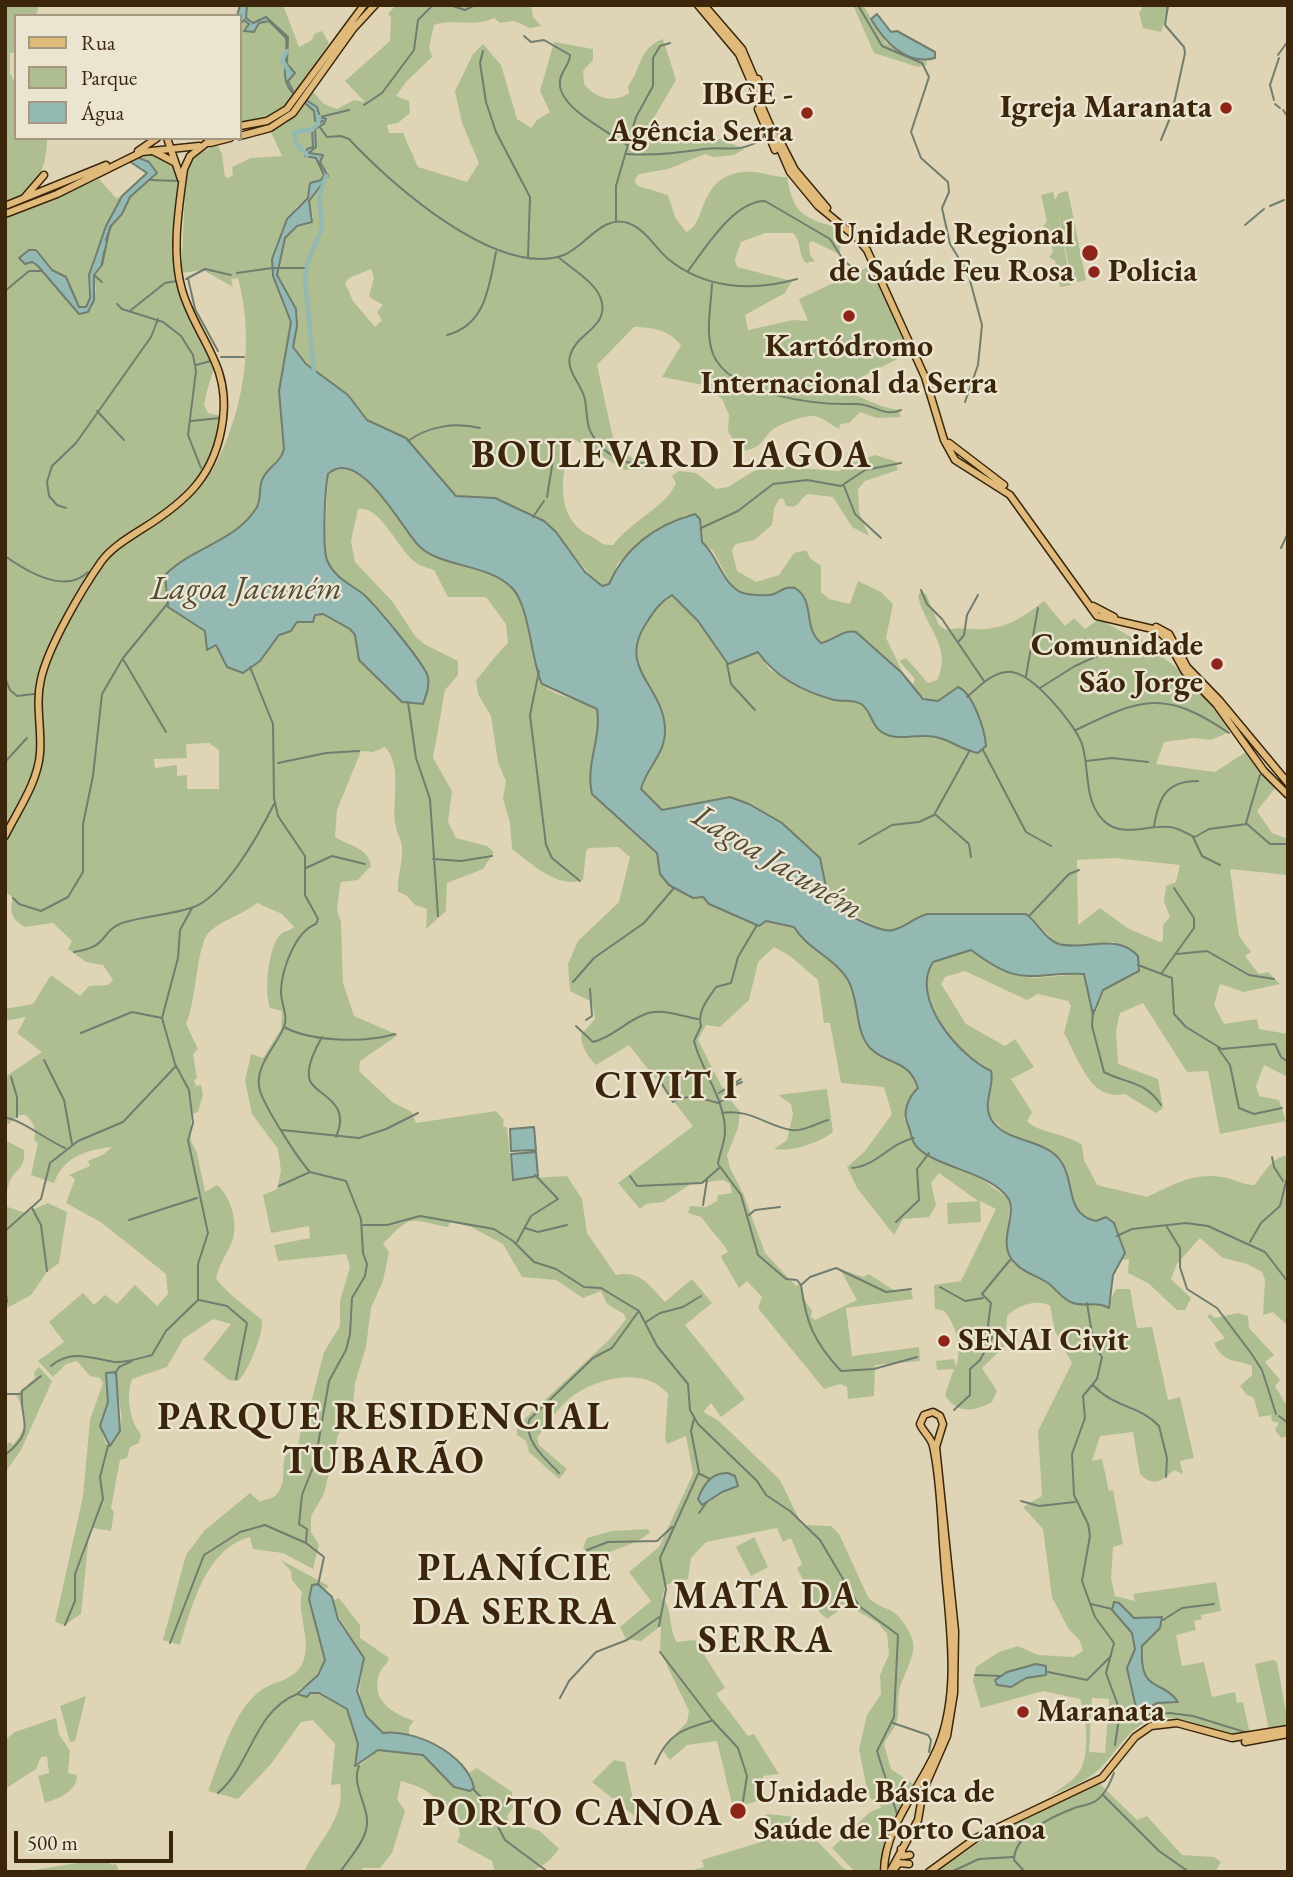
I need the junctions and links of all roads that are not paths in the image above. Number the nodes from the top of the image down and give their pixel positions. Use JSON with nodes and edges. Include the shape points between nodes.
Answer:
{"nodes":[{"id":1,"x":364,"y":5,"type":"edge"},
{"id":2,"x":375,"y":5,"type":"edge"},
{"id":3,"x":701,"y":6,"type":"edge"},
{"id":4,"x":748,"y":73,"type":"junction"},
{"id":5,"x":242,"y":126,"type":"edge"},
{"id":6,"x":242,"y":135,"type":"edge"},
{"id":7,"x":154,"y":140,"type":"edge"},
{"id":8,"x":168,"y":140,"type":"edge"},
{"id":9,"x":170,"y":140,"type":"edge"},
{"id":10,"x":210,"y":140,"type":"edge"},
{"id":11,"x":222,"y":140,"type":"edge"},
{"id":12,"x":205,"y":144,"type":"junction"},
{"id":13,"x":181,"y":148,"type":"junction"},
{"id":14,"x":170,"y":149,"type":"junction"},
{"id":15,"x":151,"y":150,"type":"junction"},
{"id":16,"x":135,"y":154,"type":"junction"},
{"id":17,"x":124,"y":159,"type":"junction"},
{"id":18,"x":178,"y":167,"type":"junction"},
{"id":19,"x":44,"y":175,"type":"dead end"},
{"id":20,"x":182,"y":186,"type":"junction"},
{"id":21,"x":49,"y":190,"type":"junction"},
{"id":22,"x":57,"y":194,"type":"junction"},
{"id":23,"x":19,"y":202,"type":"junction"},
{"id":24,"x":5,"y":206,"type":"edge"},
{"id":25,"x":5,"y":214,"type":"edge"},
{"id":26,"x":973,"y":463,"type":"junction"},
{"id":27,"x":960,"y":466,"type":"junction"},
{"id":28,"x":980,"y":472,"type":"junction"},
{"id":29,"x":1288,"y":783,"type":"edge"},
{"id":30,"x":1288,"y":795,"type":"edge"},
{"id":31,"x":5,"y":836,"type":"edge"},
{"id":32,"x":938,"y":1432,"type":"junction"},
{"id":33,"x":925,"y":1433,"type":"junction"},
{"id":34,"x":1288,"y":1731,"type":"edge"},
{"id":35,"x":929,"y":1764,"type":"junction"},
{"id":36,"x":930,"y":1773,"type":"junction"},
{"id":37,"x":913,"y":1798,"type":"junction"},
{"id":38,"x":922,"y":1798,"type":"junction"},
{"id":39,"x":898,"y":1819,"type":"junction"},
{"id":40,"x":915,"y":1826,"type":"junction"},
{"id":41,"x":907,"y":1836,"type":"junction"},
{"id":42,"x":912,"y":1844,"type":"dead end"},
{"id":43,"x":906,"y":1855,"type":"junction"},
{"id":44,"x":893,"y":1871,"type":"edge"},
{"id":45,"x":884,"y":1872,"type":"edge"},
{"id":46,"x":931,"y":1872,"type":"edge"}],
"edges":[{"from":1,"to":5,"type":"main road","via":[[287,108],[267,121]]},
{"from":2,"to":6,"type":"main road","via":[[288,118]]},
{"from":3,"to":4,"type":"main road"},
{"from":3,"to":4,"type":"main road","via":[[742,49]]},
{"from":4,"to":26,"type":"main road","via":[[755,71],[790,162],[811,192],[870,248],[927,374],[947,440]]},
{"from":4,"to":27,"type":"main road","via":[[770,141],[790,172],[818,206],[867,250],[925,377],[947,447]]},
{"from":7,"to":16,"type":"main road"},
{"from":8,"to":14,"type":"main road"},
{"from":9,"to":13,"type":"main road"},
{"from":10,"to":12,"type":"main road"},
{"from":11,"to":12,"type":"main road"},
{"from":12,"to":13,"type":"main road"},
{"from":12,"to":20,"type":"main road","via":[[186,163]]},
{"from":13,"to":14,"type":"main road"},
{"from":14,"to":15,"type":"main road"},
{"from":14,"to":18,"type":"main road"},
{"from":15,"to":16,"type":"main road"},
{"from":15,"to":18,"type":"main road"},
{"from":16,"to":17,"type":"main road"},
{"from":17,"to":21,"type":"main road"},
{"from":17,"to":22,"type":"main road"},
{"from":18,"to":20,"type":"main road"},
{"from":19,"to":23,"type":"main road"},
{"from":20,"to":31,"type":"main road","via":[[177,267],[181,289],[215,355],[222,379],[221,431],[201,481],[181,505],[103,559],[55,641],[39,691],[37,768]]},
{"from":21,"to":22,"type":"main road"},
{"from":21,"to":23,"type":"main road"},
{"from":22,"to":25,"type":"main road"},
{"from":23,"to":24,"type":"main road"},
{"from":26,"to":27,"type":"main road","via":[[962,460]]},
{"from":26,"to":28,"type":"main road"},
{"from":27,"to":28,"type":"main road"},
{"from":28,"to":29,"type":"main road","via":[[1012,493],[1096,610],[1169,634],[1187,667]]},
{"from":28,"to":30,"type":"main road","via":[[1010,495],[1097,616],[1157,631],[1166,638],[1185,672]]},
{"from":32,"to":33,"type":"main road"},
{"from":32,"to":33,"type":"main road","via":[[942,1420],[931,1412],[921,1419]]},
{"from":32,"to":36,"type":"main road","via":[[955,1631],[954,1693],[947,1736]]},
{"from":33,"to":35,"type":"main road","via":[[933,1449],[951,1633],[946,1718]]},
{"from":34,"to":46,"type":"main road","via":[[1237,1739],[1177,1723],[1151,1726],[1135,1737],[1099,1780],[976,1838]]},
{"from":35,"to":36,"type":"main road"},
{"from":35,"to":37,"type":"main road"},
{"from":36,"to":38,"type":"main road"},
{"from":37,"to":38,"type":"main road","via":[[916,1802]]},
{"from":37,"to":39,"type":"main road"},
{"from":38,"to":40,"type":"main road"},
{"from":39,"to":40,"type":"main road","via":[[911,1814]]},
{"from":39,"to":45,"type":"main road"},
{"from":40,"to":41,"type":"main road"},
{"from":41,"to":42,"type":"main road"},
{"from":41,"to":43,"type":"main road"},
{"from":43,"to":44,"type":"main road"},
{"from":43,"to":44,"type":"main road"}]}
